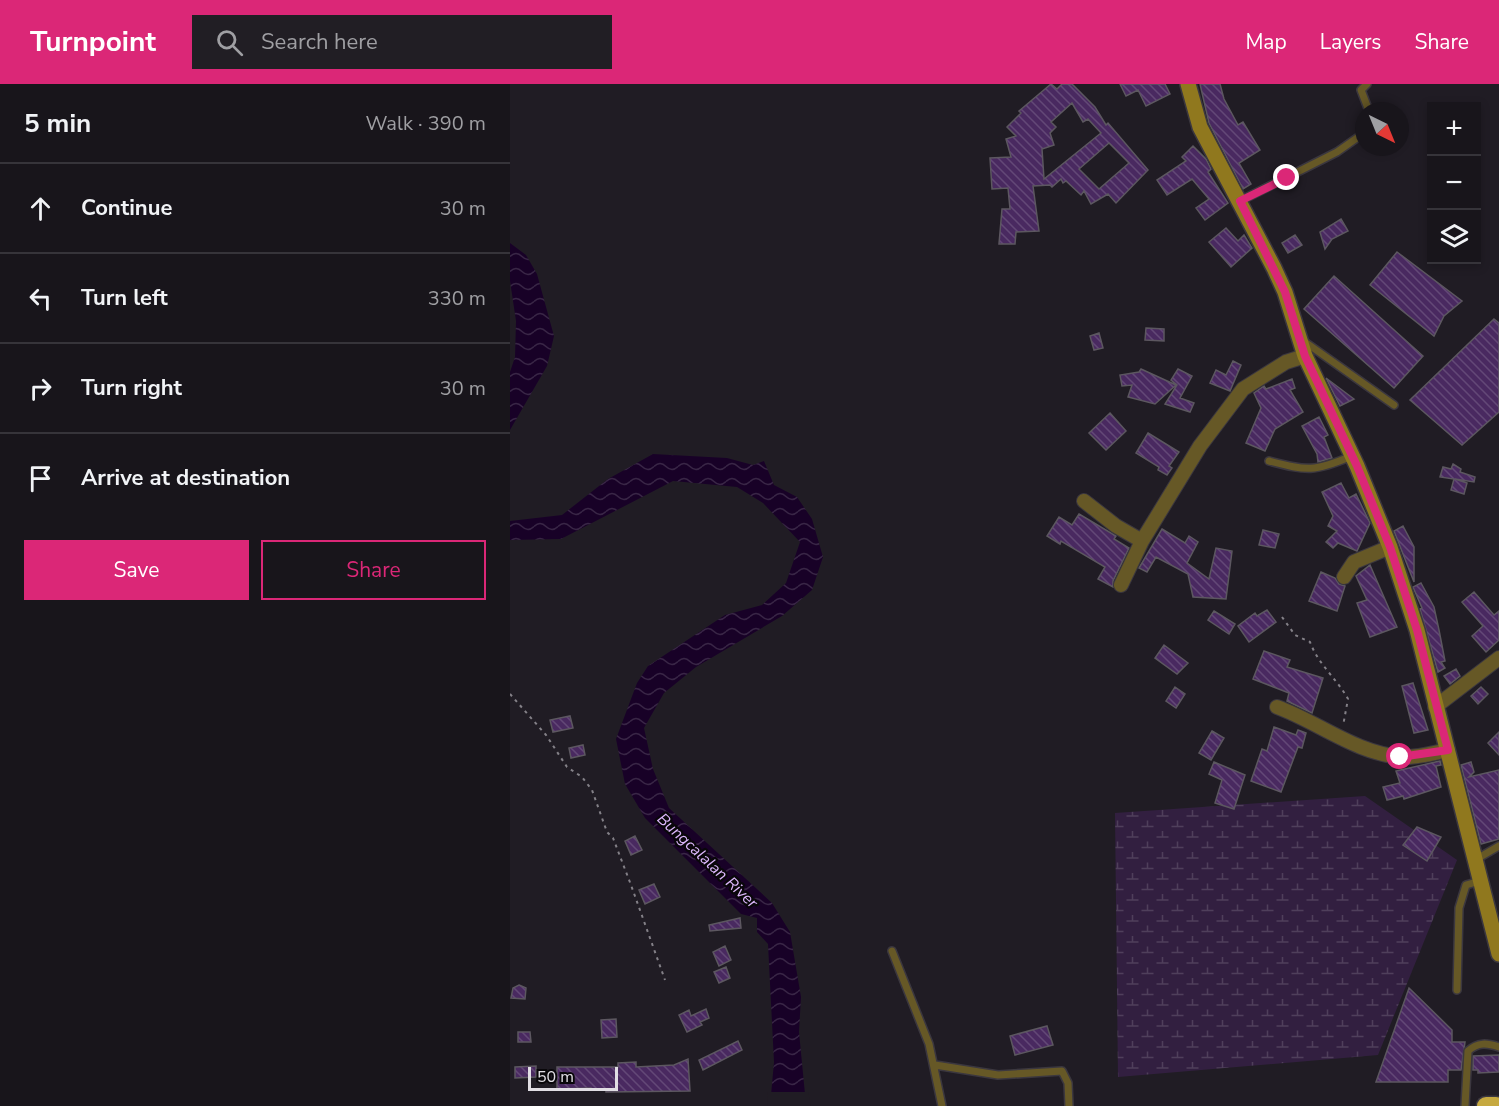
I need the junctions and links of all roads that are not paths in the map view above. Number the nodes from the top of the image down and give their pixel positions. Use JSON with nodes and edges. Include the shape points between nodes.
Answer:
{"nodes":[{"id":1,"x":1188,"y":84,"type":"edge"},
{"id":2,"x":1367,"y":84,"type":"edge"},
{"id":3,"x":1366,"y":102,"type":"edge"},
{"id":4,"x":1355,"y":139,"type":"edge"},
{"id":5,"x":1240,"y":201,"type":"junction"},
{"id":6,"x":1300,"y":339,"type":"junction"},
{"id":7,"x":1305,"y":356,"type":"junction"},
{"id":8,"x":1394,"y":405,"type":"dead end"},
{"id":9,"x":1352,"y":456,"type":"junction"},
{"id":10,"x":1269,"y":461,"type":"dead end"},
{"id":11,"x":1084,"y":501,"type":"dead end"},
{"id":12,"x":1142,"y":541,"type":"junction"},
{"id":13,"x":1390,"y":547,"type":"junction"},
{"id":14,"x":1344,"y":577,"type":"dead end"},
{"id":15,"x":1121,"y":585,"type":"dead end"},
{"id":16,"x":1499,"y":658,"type":"edge"},
{"id":17,"x":1277,"y":707,"type":"dead end"},
{"id":18,"x":1435,"y":707,"type":"junction"},
{"id":19,"x":1448,"y":750,"type":"junction"},
{"id":20,"x":1499,"y":846,"type":"edge"},
{"id":21,"x":1475,"y":860,"type":"junction"},
{"id":22,"x":1480,"y":881,"type":"junction"},
{"id":23,"x":892,"y":951,"type":"dead end"},
{"id":24,"x":1499,"y":954,"type":"edge"},
{"id":25,"x":1457,"y":990,"type":"dead end"},
{"id":26,"x":1499,"y":1047,"type":"edge"},
{"id":27,"x":935,"y":1065,"type":"junction"},
{"id":28,"x":942,"y":1106,"type":"edge"},
{"id":29,"x":1069,"y":1106,"type":"edge"},
{"id":30,"x":1465,"y":1106,"type":"edge"},
{"id":31,"x":1489,"y":1106,"type":"edge"},
{"id":32,"x":1496,"y":1106,"type":"edge"}],
"edges":[{"from":1,"to":5,"type":"street","via":[[1200,127]]},
{"from":2,"to":3,"type":"lane","via":[[1361,90]]},
{"from":4,"to":5,"type":"lane"},
{"from":5,"to":6,"type":"street","via":[[1285,292]]},
{"from":6,"to":7,"type":"street"},
{"from":6,"to":8,"type":"lane"},
{"from":7,"to":9,"type":"street"},
{"from":7,"to":12,"type":"street","via":[[1286,362],[1243,389],[1200,446]]},
{"from":9,"to":10,"type":"lane","via":[[1323,468],[1306,470]]},
{"from":9,"to":13,"type":"street"},
{"from":11,"to":12,"type":"street"},
{"from":12,"to":15,"type":"street"},
{"from":13,"to":14,"type":"street","via":[[1354,562]]},
{"from":13,"to":18,"type":"street","via":[[1417,630]]},
{"from":16,"to":18,"type":"street"},
{"from":17,"to":19,"type":"street","via":[[1346,740],[1400,757]]},
{"from":18,"to":19,"type":"street"},
{"from":19,"to":21,"type":"street"},
{"from":20,"to":21,"type":"lane"},
{"from":21,"to":22,"type":"street"},
{"from":22,"to":24,"type":"street"},
{"from":22,"to":25,"type":"lane","via":[[1466,885],[1459,908]]},
{"from":23,"to":27,"type":"lane"},
{"from":26,"to":30,"type":"lane","via":[[1487,1043],[1468,1051]]},
{"from":27,"to":28,"type":"lane"},
{"from":27,"to":29,"type":"lane","via":[[998,1075],[1062,1071],[1068,1083]]},
{"from":31,"to":32,"type":"highway"}]}
